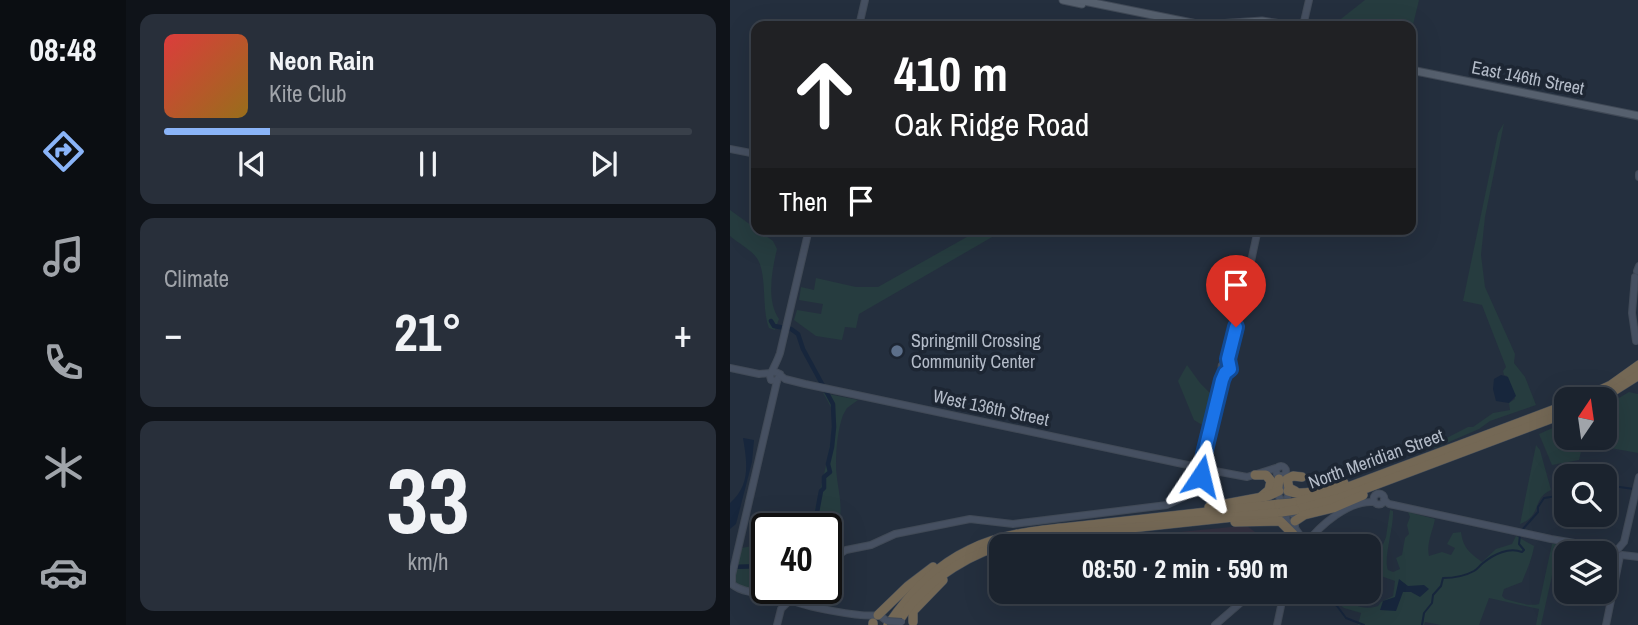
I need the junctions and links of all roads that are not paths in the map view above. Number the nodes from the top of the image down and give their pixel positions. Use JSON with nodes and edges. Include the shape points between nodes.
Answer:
{"nodes":[{"id":1,"x":864,"y":0,"type":"edge"},
{"id":2,"x":1063,"y":0,"type":"edge"},
{"id":3,"x":1079,"y":0,"type":"edge"},
{"id":4,"x":1309,"y":0,"type":"edge"},
{"id":5,"x":859,"y":21,"type":"edge"},
{"id":6,"x":1164,"y":21,"type":"edge"},
{"id":7,"x":1182,"y":21,"type":"edge"},
{"id":8,"x":1250,"y":21,"type":"edge"},
{"id":9,"x":1268,"y":21,"type":"edge"},
{"id":10,"x":1304,"y":21,"type":"edge"},
{"id":11,"x":1416,"y":71,"type":"edge"},
{"id":12,"x":1638,"y":116,"type":"edge"},
{"id":13,"x":730,"y":149,"type":"edge"},
{"id":14,"x":751,"y":153,"type":"edge"},
{"id":15,"x":810,"y":235,"type":"edge"},
{"id":16,"x":1256,"y":235,"type":"edge"},
{"id":17,"x":1637,"y":273,"type":"edge"},
{"id":18,"x":1638,"y":288,"type":"edge"},
{"id":19,"x":1632,"y":308,"type":"junction"},
{"id":20,"x":1637,"y":337,"type":"edge"},
{"id":21,"x":1638,"y":350,"type":"edge"},
{"id":22,"x":1638,"y":365,"type":"edge"},
{"id":23,"x":730,"y":369,"type":"edge"},
{"id":24,"x":1638,"y":375,"type":"edge"},
{"id":25,"x":775,"y":376,"type":"junction"},
{"id":26,"x":1606,"y":387,"type":"edge"},
{"id":27,"x":1617,"y":389,"type":"edge"},
{"id":28,"x":1554,"y":410,"type":"edge"},
{"id":29,"x":1554,"y":418,"type":"edge"},
{"id":30,"x":1426,"y":458,"type":"junction"},
{"id":31,"x":1415,"y":470,"type":"junction"},
{"id":32,"x":1199,"y":471,"type":"junction"},
{"id":33,"x":1258,"y":473,"type":"junction"},
{"id":34,"x":1279,"y":474,"type":"junction"},
{"id":35,"x":1302,"y":477,"type":"dead end"},
{"id":36,"x":1638,"y":477,"type":"edge"},
{"id":37,"x":1637,"y":490,"type":"edge"},
{"id":38,"x":1281,"y":492,"type":"junction"},
{"id":39,"x":1303,"y":492,"type":"junction"},
{"id":40,"x":1253,"y":499,"type":"junction"},
{"id":41,"x":1293,"y":506,"type":"junction"},
{"id":42,"x":1314,"y":513,"type":"junction"},
{"id":43,"x":1286,"y":514,"type":"junction"},
{"id":44,"x":1268,"y":520,"type":"junction"},
{"id":45,"x":1149,"y":522,"type":"junction"},
{"id":46,"x":1293,"y":534,"type":"edge"},
{"id":47,"x":1296,"y":534,"type":"edge"},
{"id":48,"x":1299,"y":534,"type":"edge"},
{"id":49,"x":1311,"y":534,"type":"edge"},
{"id":50,"x":842,"y":549,"type":"edge"},
{"id":51,"x":1619,"y":554,"type":"junction"},
{"id":52,"x":1638,"y":557,"type":"edge"},
{"id":53,"x":958,"y":564,"type":"junction"},
{"id":54,"x":732,"y":568,"type":"edge"},
{"id":55,"x":731,"y":587,"type":"edge"},
{"id":56,"x":751,"y":593,"type":"edge"},
{"id":57,"x":782,"y":604,"type":"edge"},
{"id":58,"x":797,"y":604,"type":"edge"},
{"id":59,"x":1237,"y":604,"type":"edge"},
{"id":60,"x":1281,"y":604,"type":"edge"},
{"id":61,"x":883,"y":623,"type":"edge"},
{"id":62,"x":915,"y":624,"type":"edge"},
{"id":63,"x":776,"y":625,"type":"edge"},
{"id":64,"x":1213,"y":625,"type":"edge"},
{"id":65,"x":1277,"y":625,"type":"edge"},
{"id":66,"x":1606,"y":625,"type":"edge"}],
"edges":[{"from":1,"to":5,"type":"street"},
{"from":2,"to":6,"type":"main road"},
{"from":3,"to":7,"type":"main road"},
{"from":4,"to":10,"type":"street"},
{"from":8,"to":9,"type":"main road"},
{"from":11,"to":12,"type":"main road","name":"East 146th Street"},
{"from":13,"to":14,"type":"street"},
{"from":15,"to":25,"type":"street"},
{"from":16,"to":32,"type":"street"},
{"from":17,"to":19,"type":"street"},
{"from":18,"to":19,"type":"street"},
{"from":19,"to":20,"type":"street"},
{"from":20,"to":21,"type":"street"},
{"from":22,"to":26,"type":"highway"},
{"from":23,"to":25,"type":"street","name":"West 136th Street"},
{"from":24,"to":27,"type":"highway"},
{"from":25,"to":32,"type":"street","name":"West 136th Street"},
{"from":25,"to":54,"type":"street"},
{"from":28,"to":30,"type":"highway","name":"North Meridian Street"},
{"from":29,"to":31,"type":"highway","name":"North Meridian Street"},
{"from":30,"to":39,"type":"highway"},
{"from":30,"to":41,"type":"highway","name":"North Meridian Street"},
{"from":31,"to":41,"type":"highway","name":"North Meridian Street","via":[[1331,501]]},
{"from":31,"to":42,"type":"highway","via":[[1345,504]]},
{"from":32,"to":33,"type":"street","name":"West 136th Street","via":[[1245,477]]},
{"from":32,"to":50,"type":"street","via":[[1183,493],[1167,501],[1014,520],[974,515],[897,530]]},
{"from":33,"to":34,"type":"street","name":"West 136th Street"},
{"from":33,"to":40,"type":"highway","via":[[1268,476],[1271,485],[1266,494]]},
{"from":34,"to":38,"type":"highway"},
{"from":34,"to":38,"type":"street","via":[[1284,481]]},
{"from":35,"to":39,"type":"highway","via":[[1290,476],[1286,483],[1292,491]]},
{"from":36,"to":37,"type":"street"},
{"from":37,"to":51,"type":"street"},
{"from":38,"to":39,"type":"highway"},
{"from":38,"to":40,"type":"highway"},
{"from":38,"to":43,"type":"street"},
{"from":40,"to":45,"type":"highway"},
{"from":41,"to":43,"type":"highway","name":"North Meridian Street","bridge":true},
{"from":42,"to":43,"type":"highway"},
{"from":42,"to":48,"type":"highway","via":[[1299,520]]},
{"from":43,"to":44,"type":"highway"},
{"from":43,"to":45,"type":"highway","name":"North Meridian Street"},
{"from":43,"to":47,"type":"street"},
{"from":44,"to":45,"type":"highway","via":[[1156,528]]},
{"from":44,"to":46,"type":"highway","via":[[1278,520]]},
{"from":45,"to":53,"type":"highway","via":[[1018,541]]},
{"from":45,"to":61,"type":"highway","name":"North Meridian Street","via":[[1024,533],[966,549],[908,586]]},
{"from":49,"to":51,"type":"street","via":[[1345,508],[1378,501]]},
{"from":51,"to":52,"type":"street"},
{"from":51,"to":66,"type":"street"},
{"from":53,"to":61,"type":"highway"},
{"from":53,"to":62,"type":"highway","via":[[915,610]]},
{"from":54,"to":55,"type":"street"},
{"from":55,"to":56,"type":"street"},
{"from":57,"to":63,"type":"street"},
{"from":58,"to":61,"type":"street"},
{"from":59,"to":64,"type":"street"},
{"from":60,"to":65,"type":"street"},
{"from":61,"to":62,"type":"street","via":[[908,620]]}]}
